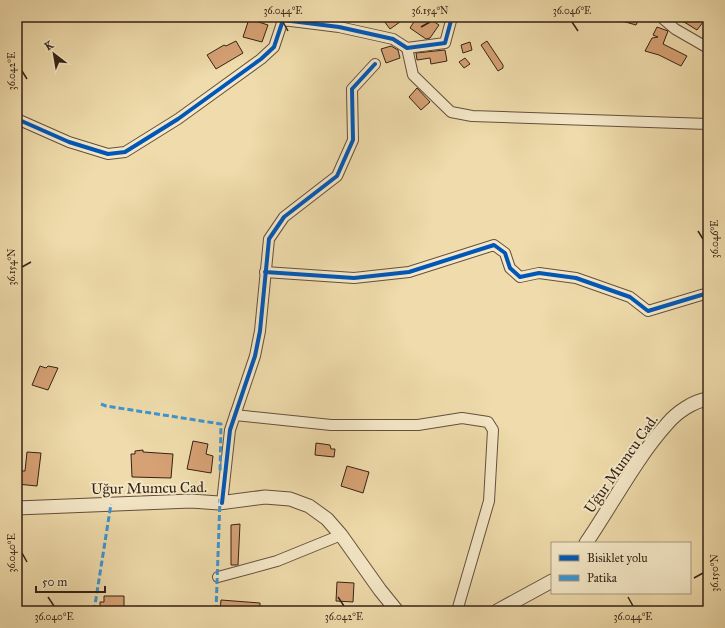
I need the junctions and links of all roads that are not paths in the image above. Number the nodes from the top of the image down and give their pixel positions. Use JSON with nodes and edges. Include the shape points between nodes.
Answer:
{"nodes":[{"id":1,"x":452,"y":17,"type":"edge"},
{"id":2,"x":660,"y":17,"type":"edge"},
{"id":3,"x":407,"y":48,"type":"junction"},
{"id":4,"x":708,"y":48,"type":"edge"},
{"id":5,"x":375,"y":64,"type":"dead end"},
{"id":6,"x":17,"y":119,"type":"edge"},
{"id":7,"x":708,"y":124,"type":"edge"},
{"id":8,"x":265,"y":272,"type":"junction"},
{"id":9,"x":708,"y":293,"type":"edge"},
{"id":10,"x":708,"y":399,"type":"edge"},
{"id":11,"x":235,"y":415,"type":"junction"},
{"id":12,"x":222,"y":503,"type":"junction"},
{"id":13,"x":17,"y":508,"type":"edge"},
{"id":14,"x":341,"y":535,"type":"junction"},
{"id":15,"x":587,"y":542,"type":"edge"},
{"id":16,"x":218,"y":577,"type":"dead end"},
{"id":17,"x":551,"y":582,"type":"edge"},
{"id":18,"x":397,"y":611,"type":"edge"},
{"id":19,"x":457,"y":611,"type":"edge"},
{"id":20,"x":497,"y":611,"type":"edge"}],
"edges":[{"from":1,"to":3,"type":"street","via":[[445,43]]},
{"from":2,"to":4,"type":"street","via":[[675,30]]},
{"from":3,"to":6,"type":"street","via":[[393,39],[339,27],[283,20],[274,47],[261,59],[178,119],[125,152],[101,152],[69,142]]},
{"from":3,"to":7,"type":"street","via":[[414,75],[451,112],[472,116]]},
{"from":5,"to":8,"type":"street","via":[[352,89],[353,140],[337,176],[284,217],[269,239]]},
{"from":8,"to":9,"type":"street","via":[[354,278],[409,272],[494,245],[505,253],[510,268],[520,277],[539,273],[576,278],[630,297],[648,311]]},
{"from":8,"to":11,"type":"street","via":[[260,331],[255,356]]},
{"from":10,"to":15,"type":"street","name":"Uğur Mumcu Cad.","via":[[683,409],[667,423]]},
{"from":11,"to":12,"type":"street","via":[[230,430]]},
{"from":11,"to":19,"type":"street","via":[[331,425],[418,425],[462,418],[488,422],[493,430],[489,502]]},
{"from":12,"to":13,"type":"street","name":"Uğur Mumcu Cad.","via":[[191,501]]},
{"from":12,"to":14,"type":"street","name":"Uğur Mumcu Cad.","via":[[265,498],[290,499],[309,506],[327,519]]},
{"from":14,"to":16,"type":"street","via":[[277,561]]},
{"from":14,"to":18,"type":"street","name":"Uğur Mumcu Cad."},
{"from":17,"to":20,"type":"street"}]}
